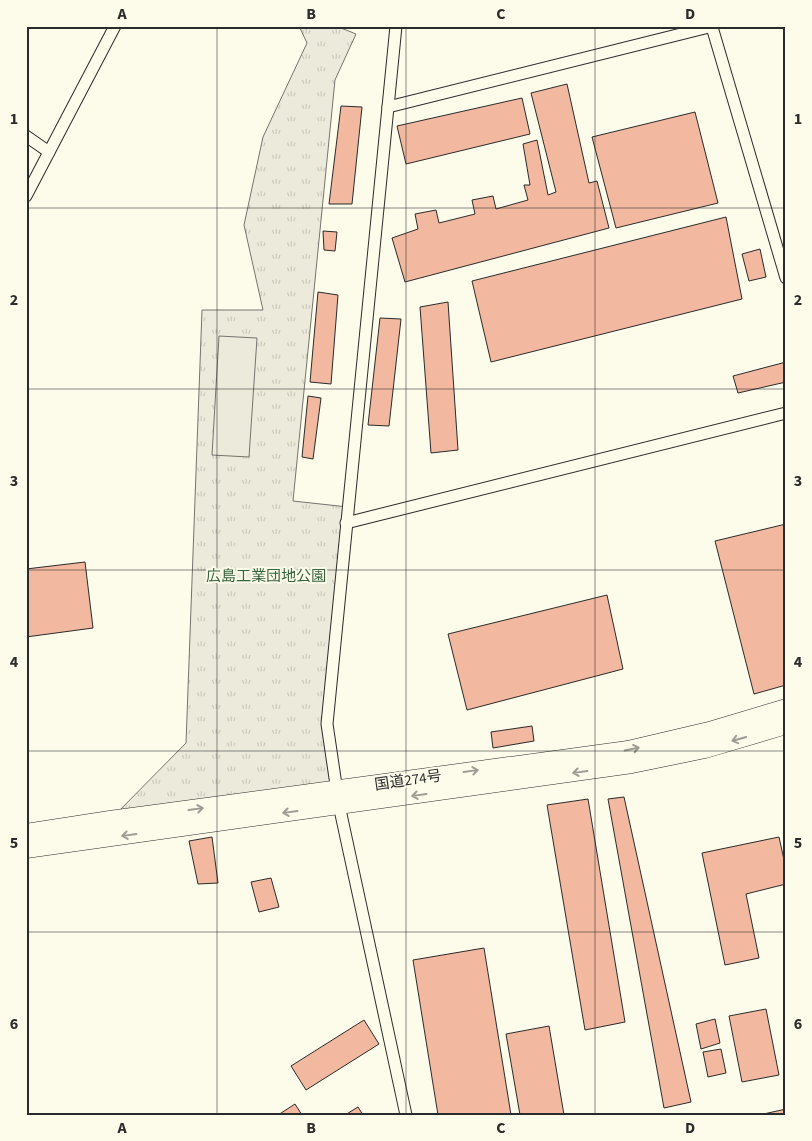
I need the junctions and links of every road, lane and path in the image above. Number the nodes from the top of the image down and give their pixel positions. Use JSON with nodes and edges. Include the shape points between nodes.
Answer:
{"nodes":[{"id":1,"x":115,"y":26,"type":"edge"},
{"id":2,"x":396,"y":26,"type":"edge"},
{"id":3,"x":712,"y":26,"type":"edge"},
{"id":4,"x":388,"y":107,"type":"junction"},
{"id":5,"x":26,"y":136,"type":"edge"},
{"id":6,"x":49,"y":152,"type":"junction"},
{"id":7,"x":26,"y":196,"type":"edge"},
{"id":8,"x":786,"y":278,"type":"edge"},
{"id":9,"x":786,"y":413,"type":"edge"},
{"id":10,"x":346,"y":524,"type":"junction"},
{"id":11,"x":786,"y":708,"type":"edge"},
{"id":12,"x":786,"y":725,"type":"edge"},
{"id":13,"x":337,"y":798,"type":"junction"},
{"id":14,"x":26,"y":832,"type":"edge"},
{"id":15,"x":26,"y":849,"type":"edge"},
{"id":16,"x":406,"y":1115,"type":"edge"}],
"edges":[{"from":1,"to":6,"type":"street"},
{"from":2,"to":4,"type":"street"},
{"from":3,"to":4,"type":"street"},
{"from":3,"to":8,"type":"street"},
{"from":4,"to":10,"type":"street"},
{"from":5,"to":6,"type":"street"},
{"from":6,"to":7,"type":"street"},
{"from":9,"to":10,"type":"street"},
{"from":10,"to":13,"type":"street","via":[[327,724]]},
{"from":13,"to":11,"type":"highway","name":"国道274号","one_way":true,"via":[[628,750]]},
{"from":12,"to":13,"type":"highway","name":"国道274号","one_way":true,"via":[[632,764]]},
{"from":14,"to":13,"type":"highway","name":"国道274号","one_way":true,"via":[[110,820]]},
{"from":13,"to":15,"type":"highway","name":"国道274号","one_way":true},
{"from":13,"to":16,"type":"street"}]}
